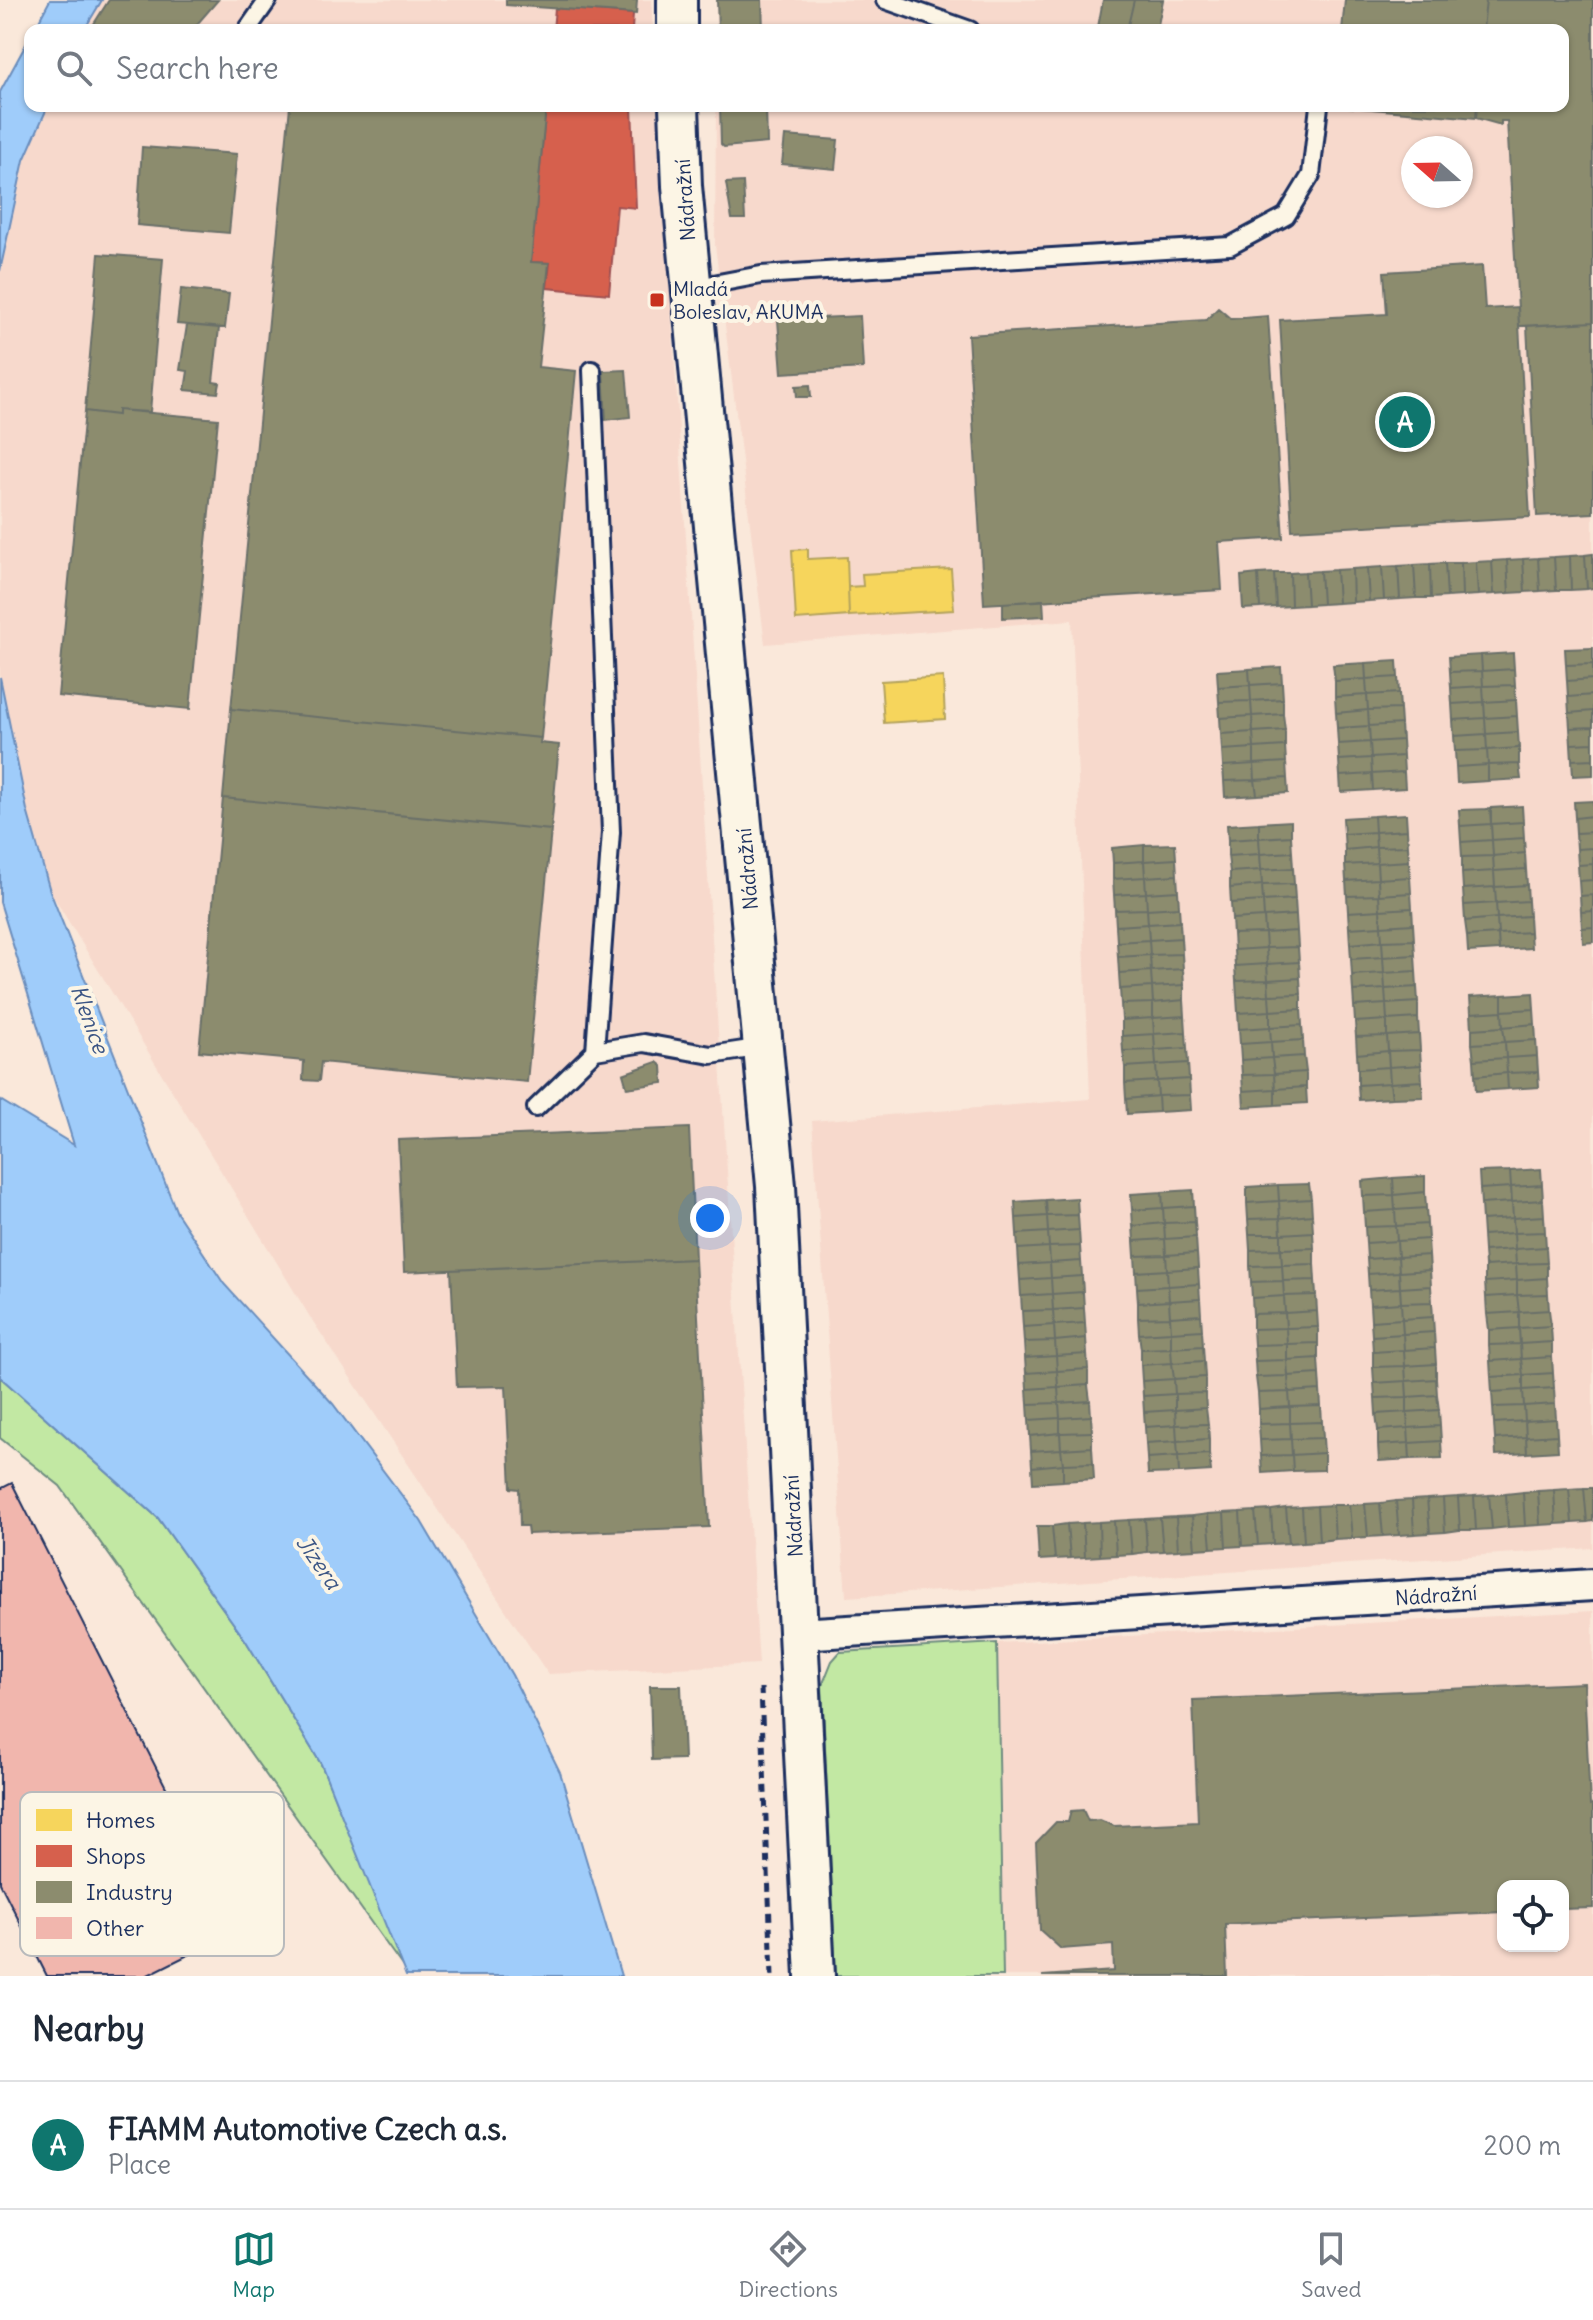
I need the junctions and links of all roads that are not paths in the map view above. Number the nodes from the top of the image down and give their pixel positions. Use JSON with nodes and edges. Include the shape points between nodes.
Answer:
{"nodes":[{"id":1,"x":268,"y":0,"type":"edge"},
{"id":2,"x":677,"y":0,"type":"edge"},
{"id":3,"x":885,"y":0,"type":"edge"},
{"id":4,"x":251,"y":24,"type":"edge"},
{"id":5,"x":677,"y":24,"type":"edge"},
{"id":6,"x":953,"y":24,"type":"edge"},
{"id":7,"x":679,"y":112,"type":"edge"},
{"id":8,"x":1318,"y":112,"type":"edge"},
{"id":9,"x":692,"y":288,"type":"junction"},
{"id":10,"x":592,"y":370,"type":"dead end"},
{"id":11,"x":763,"y":1047,"type":"junction"},
{"id":12,"x":595,"y":1051,"type":"junction"},
{"id":13,"x":536,"y":1108,"type":"dead end"},
{"id":14,"x":1593,"y":1585,"type":"edge"},
{"id":15,"x":799,"y":1634,"type":"junction"},
{"id":16,"x":815,"y":1976,"type":"edge"}],
"edges":[{"from":1,"to":4,"type":"lane"},
{"from":2,"to":5,"type":"street"},
{"from":3,"to":6,"type":"lane"},
{"from":7,"to":9,"type":"street","name":"Nádražní"},
{"from":8,"to":9,"type":"lane","via":[[1311,175],[1286,216],[1230,246],[761,275]]},
{"from":9,"to":11,"type":"street","name":"Nádražní"},
{"from":10,"to":12,"type":"lane","via":[[611,832]]},
{"from":11,"to":12,"type":"lane","via":[[711,1055],[644,1043]]},
{"from":11,"to":15,"type":"street","name":"Nádražní","via":[[776,1186]]},
{"from":12,"to":13,"type":"lane"},
{"from":14,"to":15,"type":"street","name":"Nádražní"},
{"from":15,"to":16,"type":"street","name":"Nádražní"}]}
